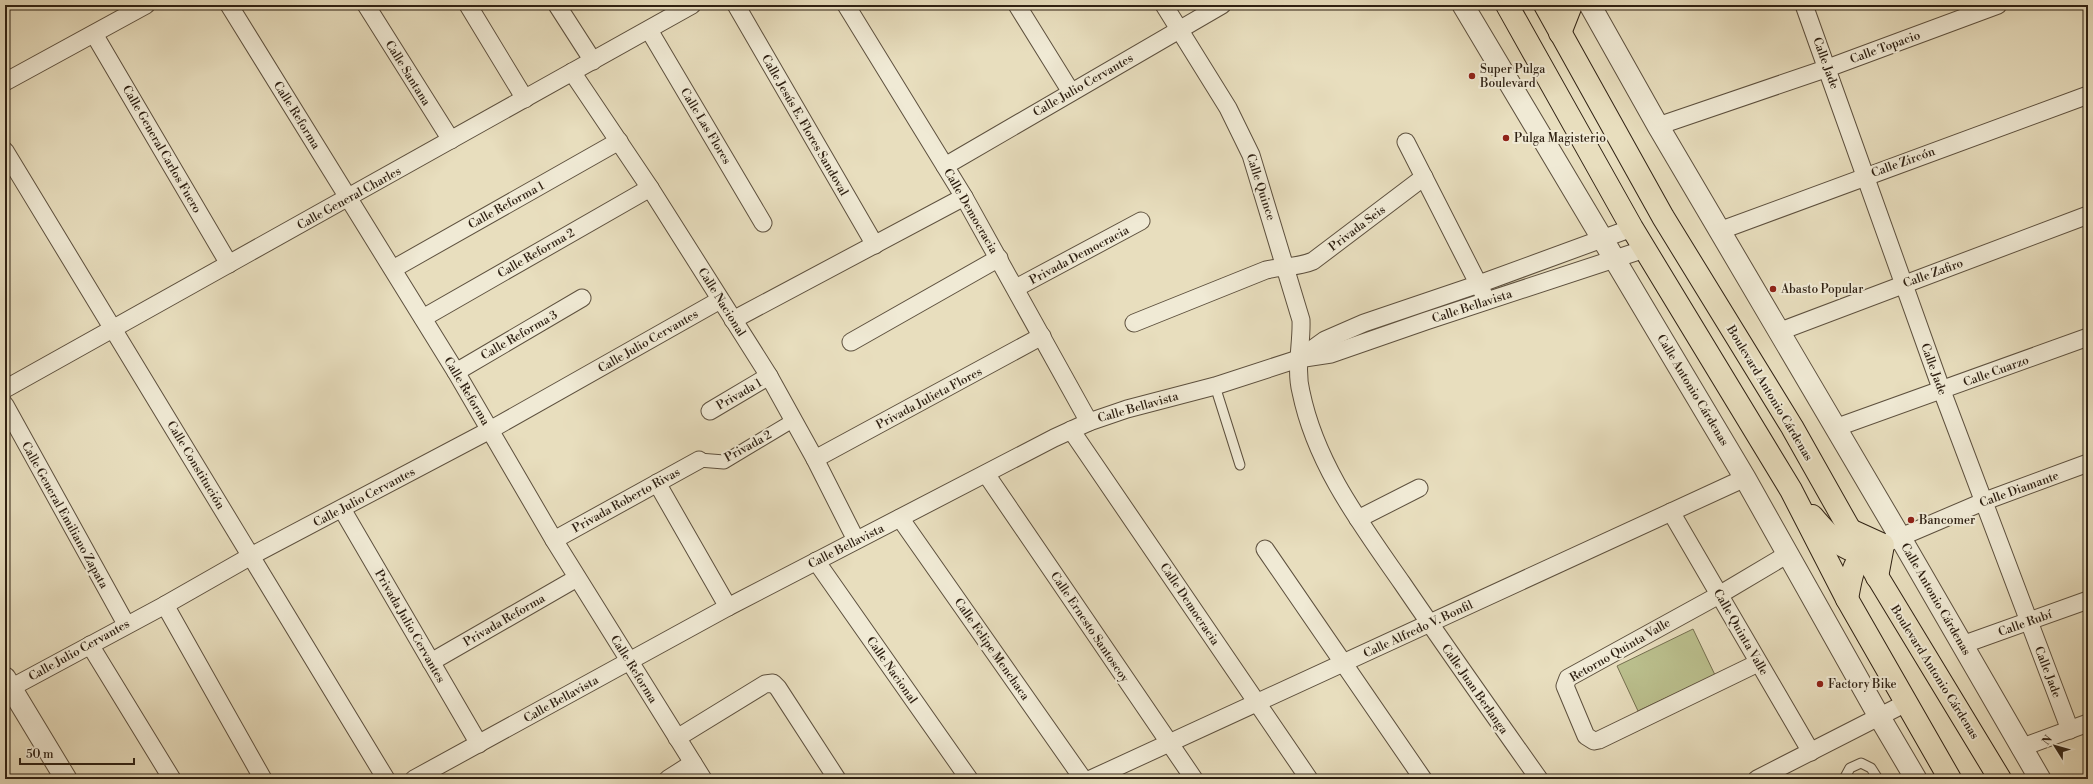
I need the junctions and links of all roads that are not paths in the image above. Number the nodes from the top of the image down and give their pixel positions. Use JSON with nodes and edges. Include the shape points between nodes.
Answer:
{"nodes":[{"id":1,"x":146,"y":5,"type":"edge"},
{"id":2,"x":229,"y":5,"type":"edge"},
{"id":3,"x":366,"y":5,"type":"edge"},
{"id":4,"x":468,"y":5,"type":"edge"},
{"id":5,"x":557,"y":5,"type":"edge"},
{"id":6,"x":692,"y":5,"type":"edge"},
{"id":7,"x":736,"y":5,"type":"edge"},
{"id":8,"x":846,"y":5,"type":"edge"},
{"id":9,"x":1016,"y":5,"type":"edge"},
{"id":10,"x":1164,"y":5,"type":"edge"},
{"id":11,"x":1222,"y":5,"type":"edge"},
{"id":12,"x":1463,"y":5,"type":"edge"},
{"id":13,"x":1507,"y":5,"type":"edge"},
{"id":14,"x":1545,"y":5,"type":"edge"},
{"id":15,"x":1571,"y":5,"type":"edge"},
{"id":16,"x":1590,"y":5,"type":"edge"},
{"id":17,"x":1804,"y":5,"type":"edge"},
{"id":18,"x":1998,"y":5,"type":"edge"},
{"id":19,"x":649,"y":30,"type":"junction"},
{"id":20,"x":1179,"y":30,"type":"junction"},
{"id":21,"x":1560,"y":33,"type":"junction"},
{"id":22,"x":94,"y":34,"type":"junction"},
{"id":23,"x":593,"y":61,"type":"junction"},
{"id":24,"x":1828,"y":68,"type":"junction"},
{"id":25,"x":572,"y":72,"type":"junction"},
{"id":26,"x":5,"y":82,"type":"edge"},
{"id":27,"x":1071,"y":92,"type":"junction"},
{"id":28,"x":2088,"y":95,"type":"edge"},
{"id":29,"x":525,"y":99,"type":"junction"},
{"id":30,"x":1658,"y":126,"type":"junction"},
{"id":31,"x":452,"y":140,"type":"junction"},
{"id":32,"x":619,"y":141,"type":"junction"},
{"id":33,"x":1406,"y":142,"type":"dead end"},
{"id":34,"x":5,"y":151,"type":"edge"},
{"id":35,"x":945,"y":166,"type":"junction"},
{"id":36,"x":1866,"y":176,"type":"junction"},
{"id":37,"x":1424,"y":177,"type":"junction"},
{"id":38,"x":650,"y":188,"type":"junction"},
{"id":39,"x":964,"y":197,"type":"junction"},
{"id":40,"x":349,"y":198,"type":"junction"},
{"id":41,"x":2088,"y":215,"type":"edge"},
{"id":42,"x":1141,"y":222,"type":"dead end"},
{"id":43,"x":763,"y":223,"type":"dead end"},
{"id":44,"x":1632,"y":228,"type":"junction"},
{"id":45,"x":1719,"y":231,"type":"junction"},
{"id":46,"x":1601,"y":239,"type":"junction"},
{"id":47,"x":874,"y":245,"type":"junction"},
{"id":48,"x":1645,"y":249,"type":"junction"},
{"id":49,"x":999,"y":258,"type":"junction"},
{"id":50,"x":1613,"y":259,"type":"junction"},
{"id":51,"x":229,"y":264,"type":"junction"},
{"id":52,"x":1285,"y":267,"type":"junction"},
{"id":53,"x":393,"y":269,"type":"junction"},
{"id":54,"x":1479,"y":284,"type":"junction"},
{"id":55,"x":1903,"y":284,"type":"junction"},
{"id":56,"x":1016,"y":288,"type":"junction"},
{"id":57,"x":582,"y":298,"type":"dead end"},
{"id":58,"x":720,"y":300,"type":"junction"},
{"id":59,"x":1487,"y":300,"type":"junction"},
{"id":60,"x":423,"y":318,"type":"junction"},
{"id":61,"x":733,"y":320,"type":"junction"},
{"id":62,"x":1134,"y":323,"type":"dead end"},
{"id":63,"x":114,"y":329,"type":"junction"},
{"id":64,"x":1778,"y":332,"type":"junction"},
{"id":65,"x":1042,"y":336,"type":"junction"},
{"id":66,"x":2088,"y":337,"type":"edge"},
{"id":67,"x":851,"y":342,"type":"dead end"},
{"id":68,"x":1298,"y":359,"type":"junction"},
{"id":69,"x":456,"y":372,"type":"junction"},
{"id":70,"x":769,"y":376,"type":"junction"},
{"id":71,"x":7,"y":383,"type":"edge"},
{"id":72,"x":1215,"y":386,"type":"junction"},
{"id":73,"x":1942,"y":391,"type":"junction"},
{"id":74,"x":5,"y":405,"type":"edge"},
{"id":75,"x":710,"y":411,"type":"dead end"},
{"id":76,"x":794,"y":420,"type":"junction"},
{"id":77,"x":1089,"y":422,"type":"junction"},
{"id":78,"x":1835,"y":428,"type":"junction"},
{"id":79,"x":490,"y":430,"type":"junction"},
{"id":80,"x":1071,"y":430,"type":"junction"},
{"id":81,"x":699,"y":460,"type":"joint"},
{"id":82,"x":815,"y":460,"type":"junction"},
{"id":83,"x":2088,"y":463,"type":"edge"},
{"id":84,"x":1240,"y":465,"type":"dead end"},
{"id":85,"x":986,"y":474,"type":"junction"},
{"id":86,"x":1745,"y":478,"type":"junction"},
{"id":87,"x":657,"y":483,"type":"junction"},
{"id":88,"x":1419,"y":488,"type":"dead end"},
{"id":89,"x":1791,"y":490,"type":"junction"},
{"id":90,"x":1985,"y":501,"type":"junction"},
{"id":91,"x":342,"y":509,"type":"junction"},
{"id":92,"x":1671,"y":512,"type":"junction"},
{"id":93,"x":900,"y":518,"type":"junction"},
{"id":94,"x":1358,"y":519,"type":"junction"},
{"id":95,"x":1850,"y":530,"type":"junction"},
{"id":96,"x":554,"y":540,"type":"junction"},
{"id":97,"x":856,"y":540,"type":"junction"},
{"id":98,"x":1892,"y":541,"type":"junction"},
{"id":99,"x":1265,"y":549,"type":"dead end"},
{"id":100,"x":1862,"y":553,"type":"junction"},
{"id":101,"x":1788,"y":554,"type":"junction"},
{"id":102,"x":251,"y":556,"type":"junction"},
{"id":103,"x":816,"y":561,"type":"junction"},
{"id":104,"x":1877,"y":577,"type":"junction"},
{"id":105,"x":577,"y":578,"type":"junction"},
{"id":106,"x":1719,"y":595,"type":"junction"},
{"id":107,"x":1846,"y":599,"type":"junction"},
{"id":108,"x":2088,"y":600,"type":"edge"},
{"id":109,"x":165,"y":605,"type":"junction"},
{"id":110,"x":728,"y":607,"type":"junction"},
{"id":111,"x":2029,"y":622,"type":"junction"},
{"id":112,"x":126,"y":624,"type":"junction"},
{"id":113,"x":1429,"y":624,"type":"junction"},
{"id":114,"x":90,"y":645,"type":"junction"},
{"id":115,"x":1962,"y":645,"type":"junction"},
{"id":116,"x":630,"y":661,"type":"junction"},
{"id":117,"x":431,"y":662,"type":"junction"},
{"id":118,"x":1342,"y":663,"type":"junction"},
{"id":119,"x":1758,"y":663,"type":"junction"},
{"id":120,"x":7,"y":685,"type":"edge"},
{"id":121,"x":1258,"y":703,"type":"junction"},
{"id":122,"x":1906,"y":703,"type":"junction"},
{"id":123,"x":1880,"y":718,"type":"junction"},
{"id":124,"x":2088,"y":724,"type":"edge"},
{"id":125,"x":2070,"y":730,"type":"junction"},
{"id":126,"x":677,"y":738,"type":"junction"},
{"id":127,"x":479,"y":744,"type":"junction"},
{"id":128,"x":1170,"y":744,"type":"junction"},
{"id":129,"x":2020,"y":748,"type":"junction"},
{"id":130,"x":1811,"y":752,"type":"junction"},
{"id":131,"x":693,"y":763,"type":"junction"},
{"id":132,"x":66,"y":779,"type":"edge"},
{"id":133,"x":172,"y":779,"type":"edge"},
{"id":134,"x":263,"y":779,"type":"edge"},
{"id":135,"x":386,"y":779,"type":"edge"},
{"id":136,"x":414,"y":779,"type":"edge"},
{"id":137,"x":668,"y":779,"type":"edge"},
{"id":138,"x":703,"y":779,"type":"edge"},
{"id":139,"x":837,"y":779,"type":"edge"},
{"id":140,"x":969,"y":779,"type":"edge"},
{"id":141,"x":1083,"y":779,"type":"edge"},
{"id":142,"x":1091,"y":779,"type":"edge"},
{"id":143,"x":1194,"y":779,"type":"edge"},
{"id":144,"x":1309,"y":779,"type":"edge"},
{"id":145,"x":1423,"y":779,"type":"edge"},
{"id":146,"x":1539,"y":779,"type":"edge"},
{"id":147,"x":1757,"y":779,"type":"edge"},
{"id":148,"x":1844,"y":779,"type":"edge"},
{"id":149,"x":1878,"y":779,"type":"edge"},
{"id":150,"x":1916,"y":779,"type":"edge"},
{"id":151,"x":1950,"y":779,"type":"edge"},
{"id":152,"x":2000,"y":779,"type":"edge"},
{"id":153,"x":2040,"y":779,"type":"edge"}],
"edges":[{"from":1,"to":22,"type":"street"},
{"from":2,"to":40,"type":"street","name":"Calle Reforma"},
{"from":3,"to":31,"type":"street","name":"Calle Santana"},
{"from":4,"to":29,"type":"street"},
{"from":5,"to":23,"type":"street"},
{"from":6,"to":19,"type":"street","name":"Calle General Charles"},
{"from":7,"to":47,"type":"street","name":"Calle Jesús E. Flores Sandoval"},
{"from":8,"to":35,"type":"street","name":"Calle Democracia"},
{"from":9,"to":27,"type":"street"},
{"from":10,"to":20,"type":"street","name":"Calle Quince"},
{"from":11,"to":20,"type":"street","name":"Calle Julio Cervantes"},
{"from":12,"to":46,"type":"street","name":"Calle Antonio Cárdenas"},
{"from":13,"to":44,"type":"main road"},
{"from":14,"to":21,"type":"main road","name":"Boulevard Antonio Cárdenas"},
{"from":15,"to":21,"type":"main road"},
{"from":16,"to":30,"type":"street","name":"Calle Antonio Cárdenas"},
{"from":17,"to":24,"type":"street","name":"Calle Jade"},
{"from":18,"to":24,"type":"street","name":"Calle Topacio"},
{"from":19,"to":23,"type":"street","name":"Calle General Charles"},
{"from":19,"to":43,"type":"street","name":"Calle Las Flores"},
{"from":20,"to":27,"type":"street","name":"Calle Julio Cervantes"},
{"from":20,"to":52,"type":"street","name":"Calle Quince","via":[[1241,132],[1262,188]]},
{"from":21,"to":95,"type":"main road","name":"Boulevard Antonio Cárdenas","via":[[1663,217],[1792,428]]},
{"from":22,"to":26,"type":"street"},
{"from":22,"to":51,"type":"street","name":"Calle General Carlos Fuero"},
{"from":23,"to":25,"type":"street","name":"Calle General Charles"},
{"from":24,"to":30,"type":"street","name":"Calle Topacio"},
{"from":24,"to":36,"type":"street","name":"Calle Jade"},
{"from":25,"to":29,"type":"street","name":"Calle General Charles"},
{"from":25,"to":32,"type":"street","name":"Calle Nacional"},
{"from":27,"to":35,"type":"street","name":"Calle Julio Cervantes"},
{"from":28,"to":36,"type":"street","name":"Calle Zircón"},
{"from":29,"to":31,"type":"street","name":"Calle General Charles"},
{"from":30,"to":45,"type":"street","name":"Calle Antonio Cárdenas"},
{"from":31,"to":40,"type":"street","name":"Calle General Charles"},
{"from":32,"to":38,"type":"street","name":"Calle Nacional"},
{"from":32,"to":53,"type":"street","name":"Calle Reforma 1"},
{"from":33,"to":37,"type":"street"},
{"from":34,"to":63,"type":"street","name":"Calle Constitución"},
{"from":35,"to":39,"type":"street","name":"Calle Democracia"},
{"from":36,"to":45,"type":"street","name":"Calle Zircón"},
{"from":36,"to":55,"type":"street","name":"Calle Jade"},
{"from":37,"to":52,"type":"street","name":"Privada Seis","via":[[1313,261],[1303,266]]},
{"from":37,"to":54,"type":"street"},
{"from":38,"to":58,"type":"street","name":"Calle Nacional"},
{"from":38,"to":60,"type":"street","name":"Calle Reforma 2"},
{"from":39,"to":47,"type":"street"},
{"from":39,"to":49,"type":"street","name":"Calle Democracia"},
{"from":40,"to":51,"type":"street","name":"Calle General Charles"},
{"from":40,"to":53,"type":"street","name":"Calle Reforma"},
{"from":41,"to":55,"type":"street","name":"Calle Zafiro"},
{"from":42,"to":56,"type":"street","name":"Privada Democracia"},
{"from":44,"to":46,"type":"street","name":"Calle Bellavista"},
{"from":44,"to":48,"type":"main road"},
{"from":45,"to":64,"type":"street","name":"Calle Antonio Cárdenas"},
{"from":46,"to":50,"type":"street","name":"Calle Antonio Cárdenas"},
{"from":46,"to":54,"type":"street","name":"Calle Bellavista"},
{"from":47,"to":61,"type":"street"},
{"from":48,"to":50,"type":"street","name":"Calle Bellavista"},
{"from":48,"to":89,"type":"main road"},
{"from":49,"to":56,"type":"street","name":"Calle Democracia"},
{"from":49,"to":67,"type":"street"},
{"from":50,"to":59,"type":"street","name":"Calle Bellavista"},
{"from":50,"to":86,"type":"street","name":"Calle Antonio Cárdenas"},
{"from":51,"to":63,"type":"street","name":"Calle General Charles"},
{"from":52,"to":62,"type":"street","name":"Privada Seis","via":[[1266,270]]},
{"from":52,"to":68,"type":"street","name":"Calle Quince","via":[[1302,332]]},
{"from":53,"to":60,"type":"street","name":"Calle Reforma"},
{"from":54,"to":59,"type":"street"},
{"from":54,"to":68,"type":"street","name":"Calle Bellavista","via":[[1364,323],[1325,340]]},
{"from":55,"to":64,"type":"street","name":"Calle Zafiro"},
{"from":55,"to":73,"type":"street","name":"Calle Jade"},
{"from":56,"to":65,"type":"street","name":"Calle Democracia"},
{"from":57,"to":69,"type":"street","name":"Calle Reforma 3"},
{"from":58,"to":61,"type":"street","name":"Calle Nacional"},
{"from":58,"to":79,"type":"street","name":"Calle Julio Cervantes"},
{"from":59,"to":68,"type":"street","name":"Calle Bellavista","via":[[1331,354]]},
{"from":60,"to":69,"type":"street","name":"Calle Reforma"},
{"from":61,"to":70,"type":"street","name":"Calle Nacional"},
{"from":63,"to":71,"type":"street","name":"Calle General Charles"},
{"from":63,"to":102,"type":"street","name":"Calle Constitución"},
{"from":64,"to":78,"type":"street","name":"Calle Antonio Cárdenas"},
{"from":65,"to":77,"type":"street","name":"Calle Democracia"},
{"from":65,"to":82,"type":"street","name":"Privada Julieta Flores"},
{"from":66,"to":73,"type":"street","name":"Calle Cuarzo"},
{"from":68,"to":72,"type":"street","name":"Calle Bellavista"},
{"from":68,"to":94,"type":"street","name":"Calle Juan Berlanga","via":[[1301,392],[1317,445],[1330,474]]},
{"from":69,"to":79,"type":"street","name":"Calle Reforma"},
{"from":70,"to":75,"type":"street","name":"Privada 1"},
{"from":70,"to":76,"type":"street","name":"Calle Nacional"},
{"from":72,"to":77,"type":"street","name":"Calle Bellavista","via":[[1127,409]]},
{"from":72,"to":84,"type":"lane"},
{"from":73,"to":78,"type":"street","name":"Calle Cuarzo"},
{"from":73,"to":90,"type":"street","name":"Calle Jade"},
{"from":74,"to":112,"type":"street","name":"Calle General Emiliano Zapata"},
{"from":76,"to":81,"type":"street","name":"Privada 2","via":[[724,462]]},
{"from":76,"to":82,"type":"street","name":"Calle Nacional"},
{"from":77,"to":80,"type":"street","name":"Calle Bellavista"},
{"from":78,"to":98,"type":"street","name":"Calle Antonio Cárdenas"},
{"from":79,"to":91,"type":"street","name":"Calle Julio Cervantes"},
{"from":79,"to":96,"type":"street","name":"Calle Reforma"},
{"from":80,"to":85,"type":"street","name":"Calle Bellavista"},
{"from":80,"to":121,"type":"street","name":"Calle Democracia"},
{"from":81,"to":87,"type":"street","name":"Privada Roberto Rivas"},
{"from":82,"to":97,"type":"street","name":"Calle Nacional"},
{"from":83,"to":90,"type":"street","name":"Calle Diamante"},
{"from":85,"to":93,"type":"street","name":"Calle Bellavista"},
{"from":85,"to":128,"type":"street","name":"Calle Ernesto Santoscoy"},
{"from":86,"to":92,"type":"street","name":"Calle Alfredo V. Bonfil"},
{"from":86,"to":101,"type":"street","name":"Calle Antonio Cárdenas"},
{"from":87,"to":96,"type":"street","name":"Privada Roberto Rivas"},
{"from":87,"to":110,"type":"street"},
{"from":88,"to":94,"type":"street"},
{"from":89,"to":100,"type":"main road","via":[[1837,543],[1845,549]]},
{"from":89,"to":107,"type":"main road"},
{"from":90,"to":98,"type":"street","name":"Calle Diamante"},
{"from":90,"to":111,"type":"street","name":"Calle Jade"},
{"from":91,"to":102,"type":"street","name":"Calle Julio Cervantes"},
{"from":91,"to":117,"type":"street","name":"Privada Julio Cervantes"},
{"from":92,"to":106,"type":"street","name":"Calle Quinta Valle"},
{"from":92,"to":113,"type":"street","name":"Calle Alfredo V. Bonfil"},
{"from":93,"to":97,"type":"street","name":"Calle Bellavista"},
{"from":93,"to":141,"type":"street","name":"Calle Felipe Menchaca"},
{"from":94,"to":113,"type":"street","name":"Calle Juan Berlanga"},
{"from":95,"to":98,"type":"main road"},
{"from":95,"to":100,"type":"main road","name":"Boulevard Antonio Cárdenas"},
{"from":96,"to":105,"type":"street","name":"Calle Reforma"},
{"from":97,"to":103,"type":"street","name":"Calle Bellavista"},
{"from":98,"to":100,"type":"street","name":"Calle Diamante"},
{"from":98,"to":104,"type":"main road"},
{"from":98,"to":115,"type":"street","name":"Calle Antonio Cárdenas"},
{"from":99,"to":118,"type":"street"},
{"from":100,"to":104,"type":"main road","name":"Boulevard Antonio Cárdenas"},
{"from":100,"to":107,"type":"main road","via":[[1852,573]]},
{"from":101,"to":106,"type":"street","name":"Retorno Quinta Valle"},
{"from":101,"to":123,"type":"street","name":"Calle Antonio Cárdenas"},
{"from":102,"to":109,"type":"street","name":"Calle Julio Cervantes"},
{"from":102,"to":135,"type":"street","name":"Calle Constitución"},
{"from":103,"to":110,"type":"street","name":"Calle Bellavista"},
{"from":103,"to":140,"type":"street","name":"Calle Nacional"},
{"from":104,"to":152,"type":"main road","name":"Boulevard Antonio Cárdenas"},
{"from":105,"to":116,"type":"street","name":"Calle Reforma"},
{"from":105,"to":117,"type":"street","name":"Privada Reforma"},
{"from":106,"to":119,"type":"street","name":"Calle Quinta Valle"},
{"from":106,"to":119,"type":"street","name":"Retorno Quinta Valle","via":[[1568,678],[1565,686],[1586,736],[1594,741],[1599,740]]},
{"from":107,"to":122,"type":"main road"},
{"from":108,"to":111,"type":"street","name":"Calle Rubí"},
{"from":109,"to":112,"type":"street","name":"Calle Julio Cervantes"},
{"from":109,"to":134,"type":"street"},
{"from":110,"to":116,"type":"street","name":"Calle Bellavista"},
{"from":111,"to":115,"type":"street","name":"Calle Rubí"},
{"from":111,"to":125,"type":"street","name":"Calle Jade"},
{"from":112,"to":114,"type":"street","name":"Calle Julio Cervantes"},
{"from":113,"to":118,"type":"street","name":"Calle Alfredo V. Bonfil"},
{"from":113,"to":146,"type":"street","name":"Calle Juan Berlanga"},
{"from":114,"to":120,"type":"street","name":"Calle Julio Cervantes"},
{"from":114,"to":133,"type":"street"},
{"from":115,"to":129,"type":"street","name":"Calle Antonio Cárdenas"},
{"from":116,"to":126,"type":"street","name":"Calle Reforma"},
{"from":116,"to":127,"type":"street","name":"Calle Bellavista"},
{"from":117,"to":127,"type":"street","name":"Privada Julio Cervantes"},
{"from":118,"to":121,"type":"street","name":"Calle Alfredo V. Bonfil"},
{"from":118,"to":145,"type":"street"},
{"from":119,"to":130,"type":"street","name":"Calle Quinta Valle"},
{"from":120,"to":132,"type":"street"},
{"from":121,"to":128,"type":"street","name":"Calle Alfredo V. Bonfil"},
{"from":121,"to":144,"type":"street","name":"Calle Democracia"},
{"from":122,"to":123,"type":"street"},
{"from":122,"to":151,"type":"main road"},
{"from":123,"to":130,"type":"street"},
{"from":123,"to":150,"type":"street","name":"Calle Antonio Cárdenas"},
{"from":124,"to":125,"type":"street"},
{"from":125,"to":129,"type":"street"},
{"from":126,"to":131,"type":"street","name":"Calle Reforma"},
{"from":126,"to":139,"type":"street","via":[[765,684],[773,683]]},
{"from":127,"to":136,"type":"street","name":"Calle Bellavista"},
{"from":128,"to":142,"type":"street","name":"Calle Alfredo V. Bonfil"},
{"from":128,"to":143,"type":"street","name":"Calle Ernesto Santoscoy"},
{"from":129,"to":153,"type":"street","name":"Calle Antonio Cárdenas"},
{"from":130,"to":147,"type":"street"},
{"from":131,"to":137,"type":"street"},
{"from":131,"to":138,"type":"street","name":"Calle Reforma"},
{"from":148,"to":149,"type":"lane","via":[[1850,768],[1861,763],[1871,768]]}]}
